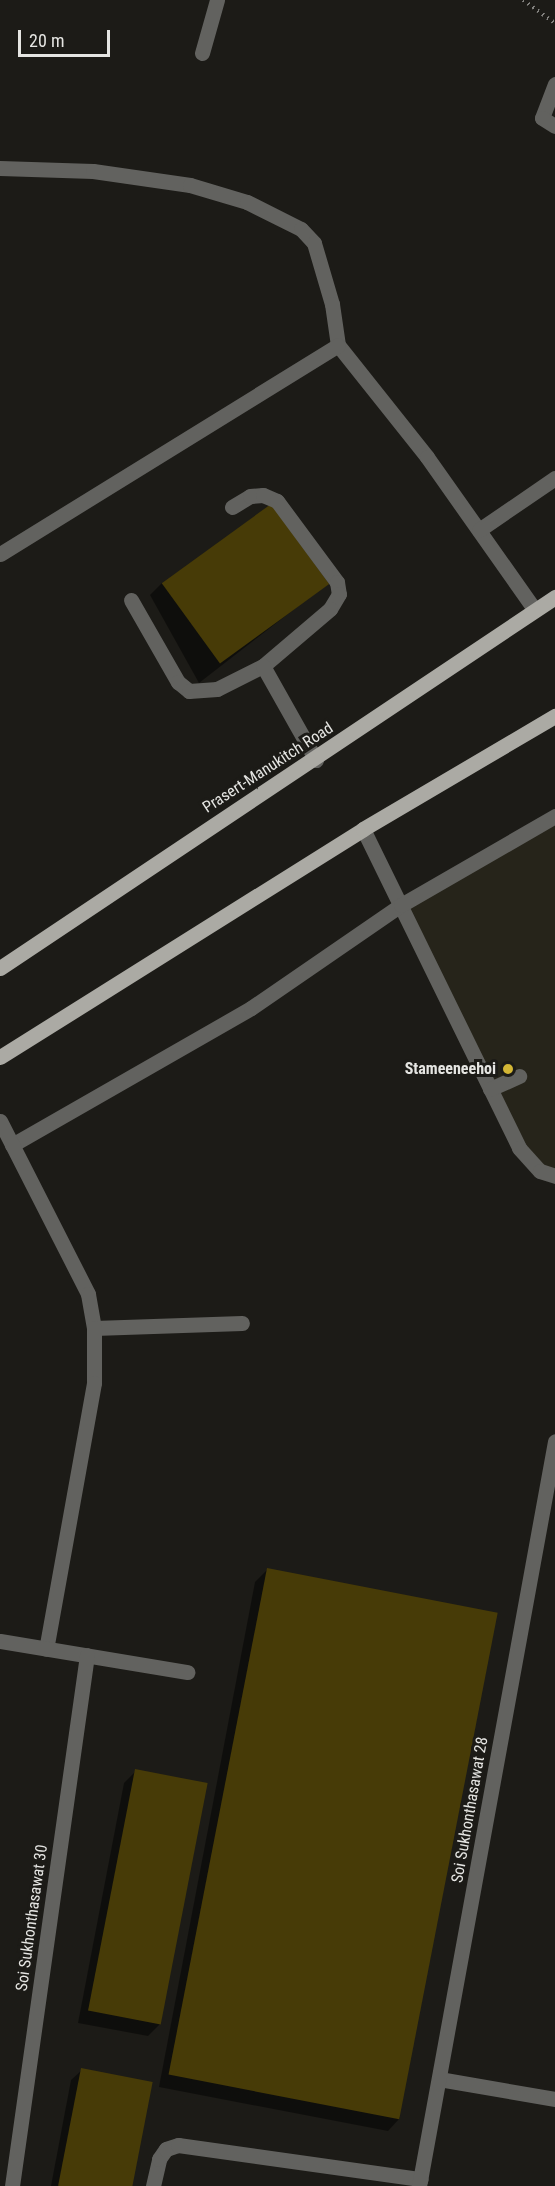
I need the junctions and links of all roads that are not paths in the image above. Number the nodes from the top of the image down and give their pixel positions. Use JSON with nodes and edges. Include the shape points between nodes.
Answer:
{"nodes":[{"id":1,"x":217,"y":0,"type":"edge"},
{"id":2,"x":202,"y":53,"type":"dead end"},
{"id":3,"x":555,"y":84,"type":"edge"},
{"id":4,"x":555,"y":126,"type":"edge"},
{"id":5,"x":0,"y":168,"type":"edge"},
{"id":6,"x":338,"y":345,"type":"junction"},
{"id":7,"x":555,"y":478,"type":"edge"},
{"id":8,"x":232,"y":507,"type":"dead end"},
{"id":9,"x":479,"y":530,"type":"junction"},
{"id":10,"x":0,"y":554,"type":"edge"},
{"id":11,"x":555,"y":597,"type":"edge"},
{"id":12,"x":131,"y":600,"type":"dead end"},
{"id":13,"x":535,"y":610,"type":"junction"},
{"id":14,"x":263,"y":666,"type":"junction"},
{"id":15,"x":555,"y":716,"type":"edge"},
{"id":16,"x":316,"y":760,"type":"junction"},
{"id":17,"x":555,"y":816,"type":"edge"},
{"id":18,"x":363,"y":829,"type":"junction"},
{"id":19,"x":401,"y":905,"type":"junction"},
{"id":20,"x":0,"y":968,"type":"edge"},
{"id":21,"x":0,"y":1057,"type":"edge"},
{"id":22,"x":519,"y":1076,"type":"dead end"},
{"id":23,"x":490,"y":1089,"type":"junction"},
{"id":24,"x":0,"y":1121,"type":"edge"},
{"id":25,"x":12,"y":1145,"type":"junction"},
{"id":26,"x":555,"y":1176,"type":"edge"},
{"id":27,"x":242,"y":1323,"type":"dead end"},
{"id":28,"x":94,"y":1329,"type":"junction"},
{"id":29,"x":555,"y":1441,"type":"edge"},
{"id":30,"x":0,"y":1641,"type":"edge"},
{"id":31,"x":46,"y":1649,"type":"junction"},
{"id":32,"x":87,"y":1655,"type":"junction"},
{"id":33,"x":187,"y":1672,"type":"dead end"},
{"id":34,"x":439,"y":2079,"type":"junction"},
{"id":35,"x":555,"y":2098,"type":"edge"},
{"id":36,"x":420,"y":2182,"type":"edge"},
{"id":37,"x":12,"y":2186,"type":"edge"},
{"id":38,"x":153,"y":2186,"type":"edge"}],
"edges":[{"from":1,"to":2,"type":"street"},
{"from":3,"to":4,"type":"street","via":[[542,118]]},
{"from":5,"to":6,"type":"street","via":[[93,171],[190,185],[247,202],[284,220],[301,229],[314,243],[332,304]]},
{"from":6,"to":9,"type":"street"},
{"from":6,"to":10,"type":"street"},
{"from":7,"to":9,"type":"street"},
{"from":8,"to":14,"type":"street","via":[[250,496],[263,495],[277,501],[337,582],[339,594],[330,609]]},
{"from":9,"to":13,"type":"street"},
{"from":11,"to":13,"type":"main road","name":"Prasert-Manukitch Road"},
{"from":12,"to":14,"type":"street","via":[[178,682],[189,691],[217,689]]},
{"from":13,"to":16,"type":"main road","name":"Prasert-Manukitch Road"},
{"from":14,"to":16,"type":"street"},
{"from":15,"to":18,"type":"main road"},
{"from":16,"to":20,"type":"main road","name":"Prasert-Manukitch Road"},
{"from":17,"to":19,"type":"street"},
{"from":18,"to":19,"type":"street"},
{"from":18,"to":21,"type":"main road"},
{"from":19,"to":23,"type":"street"},
{"from":19,"to":25,"type":"street","via":[[251,1008]]},
{"from":22,"to":23,"type":"street"},
{"from":23,"to":26,"type":"street","via":[[519,1148],[540,1171]]},
{"from":24,"to":25,"type":"street"},
{"from":25,"to":28,"type":"street","via":[[88,1294]]},
{"from":27,"to":28,"type":"street"},
{"from":28,"to":31,"type":"street","via":[[94,1383]]},
{"from":29,"to":34,"type":"street","name":"Soi Sukhonthasawat 28"},
{"from":30,"to":31,"type":"street"},
{"from":31,"to":32,"type":"street"},
{"from":32,"to":33,"type":"street"},
{"from":32,"to":37,"type":"street","name":"Soi Sukhonthasawat 30"},
{"from":34,"to":35,"type":"street"},
{"from":34,"to":36,"type":"street","name":"Soi Sukhonthasawat 28"},
{"from":36,"to":38,"type":"street","via":[[178,2145],[166,2149],[159,2159]]}]}
